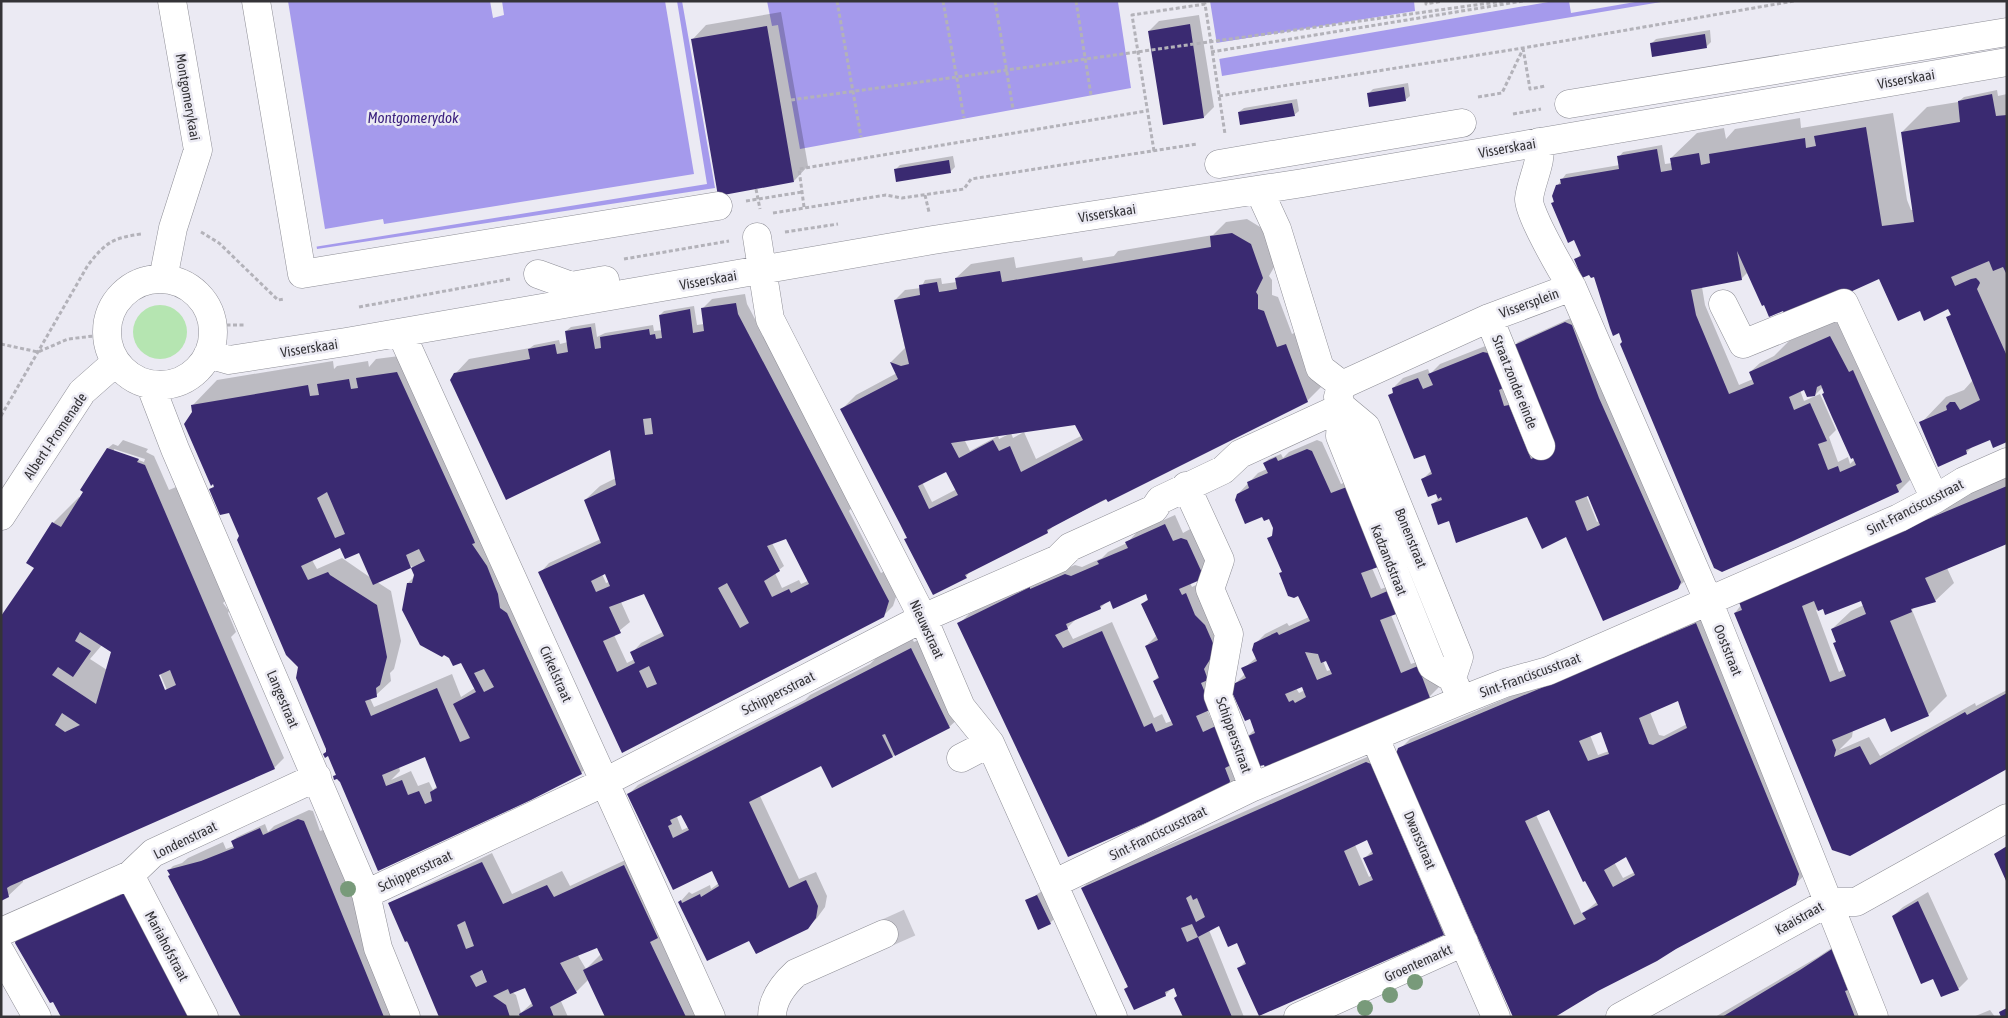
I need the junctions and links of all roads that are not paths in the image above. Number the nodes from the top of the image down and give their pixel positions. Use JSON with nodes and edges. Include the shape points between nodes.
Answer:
{"nodes":[{"id":1,"x":172,"y":1,"type":"edge"},
{"id":2,"x":256,"y":1,"type":"edge"},
{"id":3,"x":2007,"y":32,"type":"edge"},
{"id":4,"x":2007,"y":62,"type":"edge"},
{"id":5,"x":1568,"y":104,"type":"road end"},
{"id":6,"x":1467,"y":111,"type":"road end"},
{"id":7,"x":1539,"y":142,"type":"junction"},
{"id":8,"x":1222,"y":152,"type":"road end"},
{"id":9,"x":1259,"y":190,"type":"junction"},
{"id":10,"x":718,"y":206,"type":"road end"},
{"id":11,"x":759,"y":226,"type":"road end"},
{"id":12,"x":695,"y":264,"type":"dead end"},
{"id":13,"x":762,"y":271,"type":"junction"},
{"id":14,"x":538,"y":274,"type":"dead end"},
{"id":15,"x":163,"y":279,"type":"junction"},
{"id":16,"x":1572,"y":287,"type":"junction"},
{"id":17,"x":1723,"y":304,"type":"dead end"},
{"id":18,"x":1489,"y":318,"type":"junction"},
{"id":19,"x":401,"y":333,"type":"junction"},
{"id":20,"x":208,"y":354,"type":"junction"},
{"id":21,"x":116,"y":362,"type":"junction"},
{"id":22,"x":150,"y":384,"type":"junction"},
{"id":23,"x":1342,"y":396,"type":"junction"},
{"id":24,"x":1541,"y":446,"type":"dead end"},
{"id":25,"x":2007,"y":462,"type":"edge"},
{"id":26,"x":1186,"y":486,"type":"junction"},
{"id":27,"x":1935,"y":499,"type":"junction"},
{"id":28,"x":1,"y":516,"type":"edge"},
{"id":29,"x":1708,"y":600,"type":"junction"},
{"id":30,"x":923,"y":618,"type":"junction"},
{"id":31,"x":1457,"y":689,"type":"junction"},
{"id":32,"x":1376,"y":738,"type":"junction"},
{"id":33,"x":990,"y":743,"type":"junction"},
{"id":34,"x":961,"y":758,"type":"dead end"},
{"id":35,"x":317,"y":777,"type":"junction"},
{"id":36,"x":605,"y":782,"type":"junction"},
{"id":37,"x":1253,"y":787,"type":"junction"},
{"id":38,"x":2007,"y":818,"type":"edge"},
{"id":39,"x":130,"y":875,"type":"junction"},
{"id":40,"x":1053,"y":884,"type":"junction"},
{"id":41,"x":366,"y":894,"type":"junction"},
{"id":42,"x":1828,"y":902,"type":"junction"},
{"id":43,"x":1,"y":932,"type":"edge"},
{"id":44,"x":884,"y":934,"type":"tunnel mouth"},
{"id":45,"x":1464,"y":942,"type":"junction"},
{"id":46,"x":1,"y":953,"type":"edge"},
{"id":47,"x":717,"y":1016,"type":"edge"},
{"id":48,"x":37,"y":1017,"type":"edge"},
{"id":49,"x":204,"y":1017,"type":"edge"},
{"id":50,"x":406,"y":1017,"type":"edge"},
{"id":51,"x":772,"y":1017,"type":"edge"},
{"id":52,"x":1113,"y":1017,"type":"edge"},
{"id":53,"x":1298,"y":1017,"type":"edge"},
{"id":54,"x":1496,"y":1017,"type":"edge"},
{"id":55,"x":1620,"y":1017,"type":"edge"},
{"id":56,"x":1874,"y":1017,"type":"edge"}],
"edges":[{"from":1,"to":15,"type":"street","name":"Montgomerykaai","via":[[198,150],[173,228]]},
{"from":2,"to":10,"type":"street","via":[[302,274]]},
{"from":3,"to":5,"type":"street"},
{"from":4,"to":7,"type":"street","name":"Visserskaai"},
{"from":6,"to":8,"type":"street"},
{"from":7,"to":9,"type":"street","name":"Visserskaai"},
{"from":7,"to":16,"type":"street","name":"Vissersplein","via":[[1541,152],[1529,201],[1556,262]]},
{"from":9,"to":13,"type":"street","name":"Visserskaai","via":[[933,240]]},
{"from":9,"to":23,"type":"street","via":[[1277,229],[1320,368]]},
{"from":11,"to":13,"type":"street","name":"Nieuwstraat"},
{"from":12,"to":14,"type":"street","via":[[570,286]]},
{"from":13,"to":19,"type":"street","name":"Visserskaai"},
{"from":13,"to":30,"type":"street","name":"Nieuwstraat","via":[[770,319]]},
{"from":15,"to":20,"type":"street","via":[[190,288],[209,310],[213,340]]},
{"from":15,"to":21,"type":"street","via":[[148,280],[122,294],[114,306],[107,334]]},
{"from":16,"to":18,"type":"street","name":"Vissersplein"},
{"from":16,"to":29,"type":"street","name":"Ooststraat"},
{"from":17,"to":27,"type":"street","via":[[1743,344],[1844,303]]},
{"from":18,"to":23,"type":"street","name":"Vissersplein"},
{"from":18,"to":24,"type":"street","name":"Straat zonder einde"},
{"from":19,"to":20,"type":"street","name":"Visserskaai","via":[[229,360]]},
{"from":19,"to":36,"type":"street","name":"Cirkelstraat"},
{"from":20,"to":22,"type":"street","via":[[200,367],[178,382]]},
{"from":21,"to":22,"type":"street","via":[[137,380]]},
{"from":21,"to":28,"type":"street","name":"Albert I-Promenade","via":[[82,392]]},
{"from":22,"to":35,"type":"street","name":"Langestraat"},
{"from":23,"to":26,"type":"street","name":"Schippersstraat","via":[[1304,423],[1240,454],[1223,470]]},
{"from":23,"to":31,"type":"street","name":"Kadzandstraat","via":[[1340,436],[1432,666]]},
{"from":25,"to":27,"type":"street","name":"Sint-Franciscusstraat","via":[[1964,481]]},
{"from":26,"to":30,"type":"street","name":"Schippersstraat","via":[[1160,500],[1154,509],[1070,547],[1058,560]]},
{"from":26,"to":37,"type":"street","name":"Schippersstraat","via":[[1220,560],[1210,589],[1228,634],[1218,696]]},
{"from":27,"to":29,"type":"street","name":"Sint-Franciscusstraat","via":[[1899,518]]},
{"from":29,"to":31,"type":"street","name":"Sint-Franciscusstraat","via":[[1548,671],[1505,684]]},
{"from":29,"to":42,"type":"street","name":"Ooststraat"},
{"from":30,"to":33,"type":"street","name":"Nieuwstraat","via":[[962,707]]},
{"from":30,"to":36,"type":"street","name":"Schippersstraat"},
{"from":31,"to":32,"type":"street","name":"Sint-Franciscusstraat"},
{"from":32,"to":37,"type":"street","name":"Sint-Franciscusstraat"},
{"from":32,"to":45,"type":"street","name":"Dwarsstraat"},
{"from":33,"to":34,"type":"street"},
{"from":33,"to":40,"type":"street","name":"Nieuwstraat"},
{"from":35,"to":39,"type":"street","name":"Londenstraat","via":[[153,853]]},
{"from":35,"to":41,"type":"street","name":"Langestraat"},
{"from":36,"to":41,"type":"street","name":"Schippersstraat"},
{"from":36,"to":47,"type":"street","name":"Cirkelstraat"},
{"from":37,"to":40,"type":"street","name":"Sint-Franciscusstraat"},
{"from":38,"to":42,"type":"street","name":"Kaaistraat","via":[[1856,902]]},
{"from":39,"to":43,"type":"street","name":"Londenstraat"},
{"from":39,"to":49,"type":"street","name":"Mariahofstraat"},
{"from":40,"to":52,"type":"street","name":"Nieuwstraat"},
{"from":41,"to":50,"type":"street","name":"Langestraat","via":[[378,948]]},
{"from":42,"to":55,"type":"street","name":"Kaaistraat"},
{"from":42,"to":56,"type":"street","name":"Ooststraat"},
{"from":44,"to":51,"type":"street","via":[[796,973],[785,983]]},
{"from":45,"to":53,"type":"street","name":"Groentemarkt"},
{"from":45,"to":54,"type":"street","name":"Groentemarkt"},
{"from":46,"to":48,"type":"street"}]}
